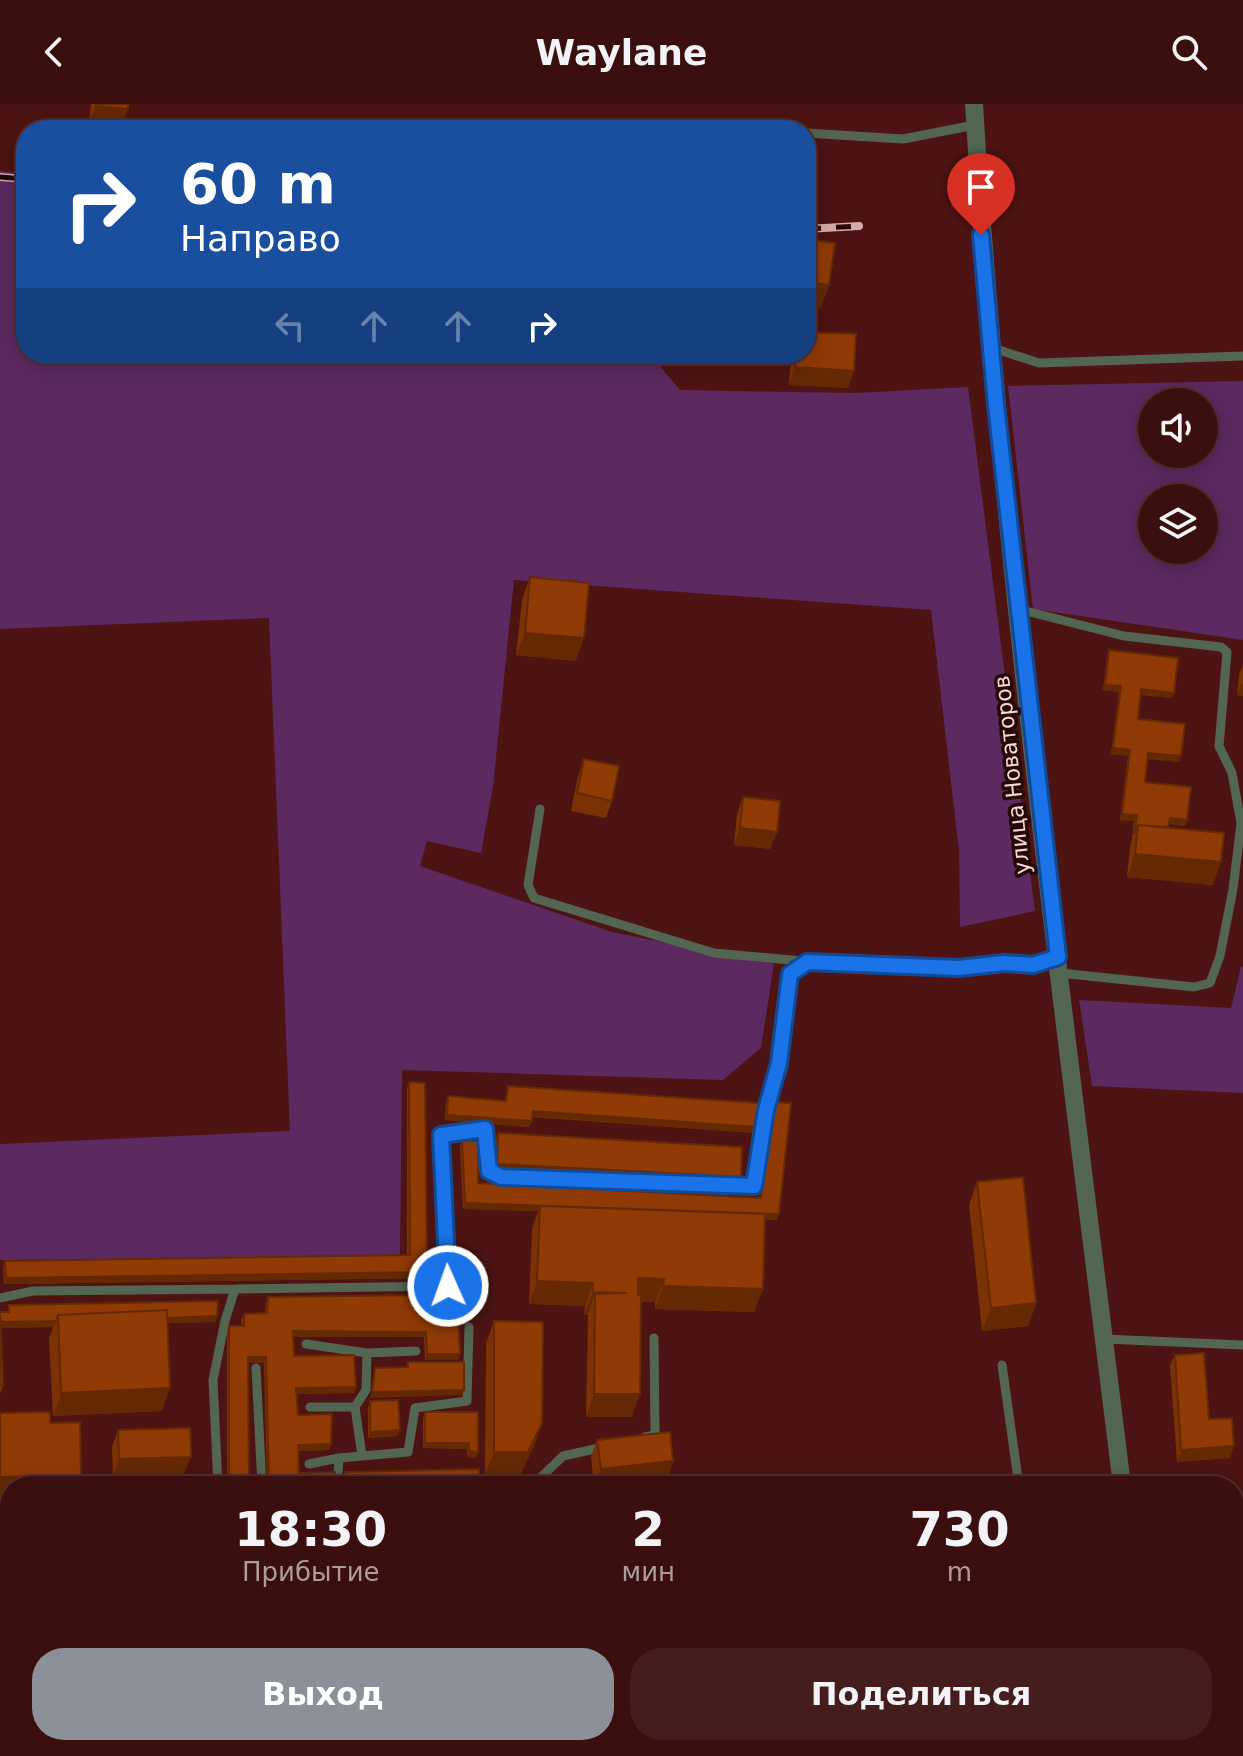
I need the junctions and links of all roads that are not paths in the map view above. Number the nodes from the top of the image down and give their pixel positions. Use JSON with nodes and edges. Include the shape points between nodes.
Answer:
{"nodes":[{"id":1,"x":974,"y":104,"type":"edge"},
{"id":2,"x":975,"y":125,"type":"junction"},
{"id":3,"x":816,"y":134,"type":"edge"},
{"id":4,"x":990,"y":347,"type":"junction"},
{"id":5,"x":1243,"y":356,"type":"edge"},
{"id":6,"x":1018,"y":609,"type":"junction"},
{"id":7,"x":540,"y":809,"type":"dead end"},
{"id":8,"x":807,"y":962,"type":"junction"},
{"id":9,"x":1059,"y":965,"type":"junction"},
{"id":10,"x":235,"y":1289,"type":"junction"},
{"id":11,"x":0,"y":1298,"type":"edge"},
{"id":12,"x":469,"y":1327,"type":"dead end"},
{"id":13,"x":654,"y":1338,"type":"dead end"},
{"id":14,"x":1104,"y":1339,"type":"junction"},
{"id":15,"x":306,"y":1344,"type":"dead end"},
{"id":16,"x":1243,"y":1345,"type":"edge"},
{"id":17,"x":416,"y":1351,"type":"dead end"},
{"id":18,"x":367,"y":1353,"type":"junction"},
{"id":19,"x":1002,"y":1365,"type":"dead end"},
{"id":20,"x":256,"y":1368,"type":"dead end"},
{"id":21,"x":310,"y":1407,"type":"dead end"},
{"id":22,"x":355,"y":1407,"type":"junction"},
{"id":23,"x":640,"y":1439,"type":"edge"},
{"id":24,"x":609,"y":1446,"type":"edge"},
{"id":25,"x":362,"y":1456,"type":"junction"},
{"id":26,"x":339,"y":1458,"type":"junction"},
{"id":27,"x":309,"y":1464,"type":"dead end"},
{"id":28,"x":218,"y":1476,"type":"edge"},
{"id":29,"x":261,"y":1476,"type":"edge"},
{"id":30,"x":338,"y":1476,"type":"edge"},
{"id":31,"x":542,"y":1476,"type":"edge"},
{"id":32,"x":1018,"y":1476,"type":"edge"},
{"id":33,"x":1121,"y":1476,"type":"edge"}],
"edges":[{"from":1,"to":2,"type":"street","name":"улица Новаторов"},
{"from":2,"to":3,"type":"lane","via":[[903,139]]},
{"from":2,"to":4,"type":"street","name":"улица Новаторов"},
{"from":4,"to":5,"type":"lane","via":[[1039,363]]},
{"from":4,"to":6,"type":"street","name":"улица Новаторов"},
{"from":6,"to":9,"type":"street","name":"улица Новаторов"},
{"from":6,"to":9,"type":"lane","via":[[1124,636],[1221,647],[1227,652],[1219,746],[1232,773],[1241,823],[1233,889],[1210,983],[1194,987]]},
{"from":7,"to":8,"type":"lane","via":[[528,885],[534,898],[714,953]]},
{"from":8,"to":9,"type":"lane","via":[[959,968]]},
{"from":8,"to":10,"type":"lane","via":[[790,974],[779,1063],[754,1186],[501,1177],[489,1171],[485,1129],[441,1135],[448,1286]]},
{"from":9,"to":14,"type":"street","name":"улица Новаторов"},
{"from":10,"to":11,"type":"lane","via":[[33,1291]]},
{"from":10,"to":28,"type":"lane","via":[[213,1380]]},
{"from":12,"to":25,"type":"lane","via":[[467,1401],[415,1408],[408,1452]]},
{"from":13,"to":23,"type":"lane","via":[[655,1435]]},
{"from":14,"to":16,"type":"lane"},
{"from":14,"to":33,"type":"street","name":"улица Новаторов"},
{"from":15,"to":18,"type":"lane"},
{"from":17,"to":18,"type":"lane"},
{"from":18,"to":22,"type":"lane","via":[[366,1390]]},
{"from":19,"to":32,"type":"lane"},
{"from":20,"to":29,"type":"lane"},
{"from":21,"to":22,"type":"lane"},
{"from":22,"to":25,"type":"lane"},
{"from":24,"to":31,"type":"lane","via":[[563,1456]]},
{"from":25,"to":26,"type":"lane"},
{"from":26,"to":27,"type":"lane"},
{"from":26,"to":30,"type":"lane"}]}
